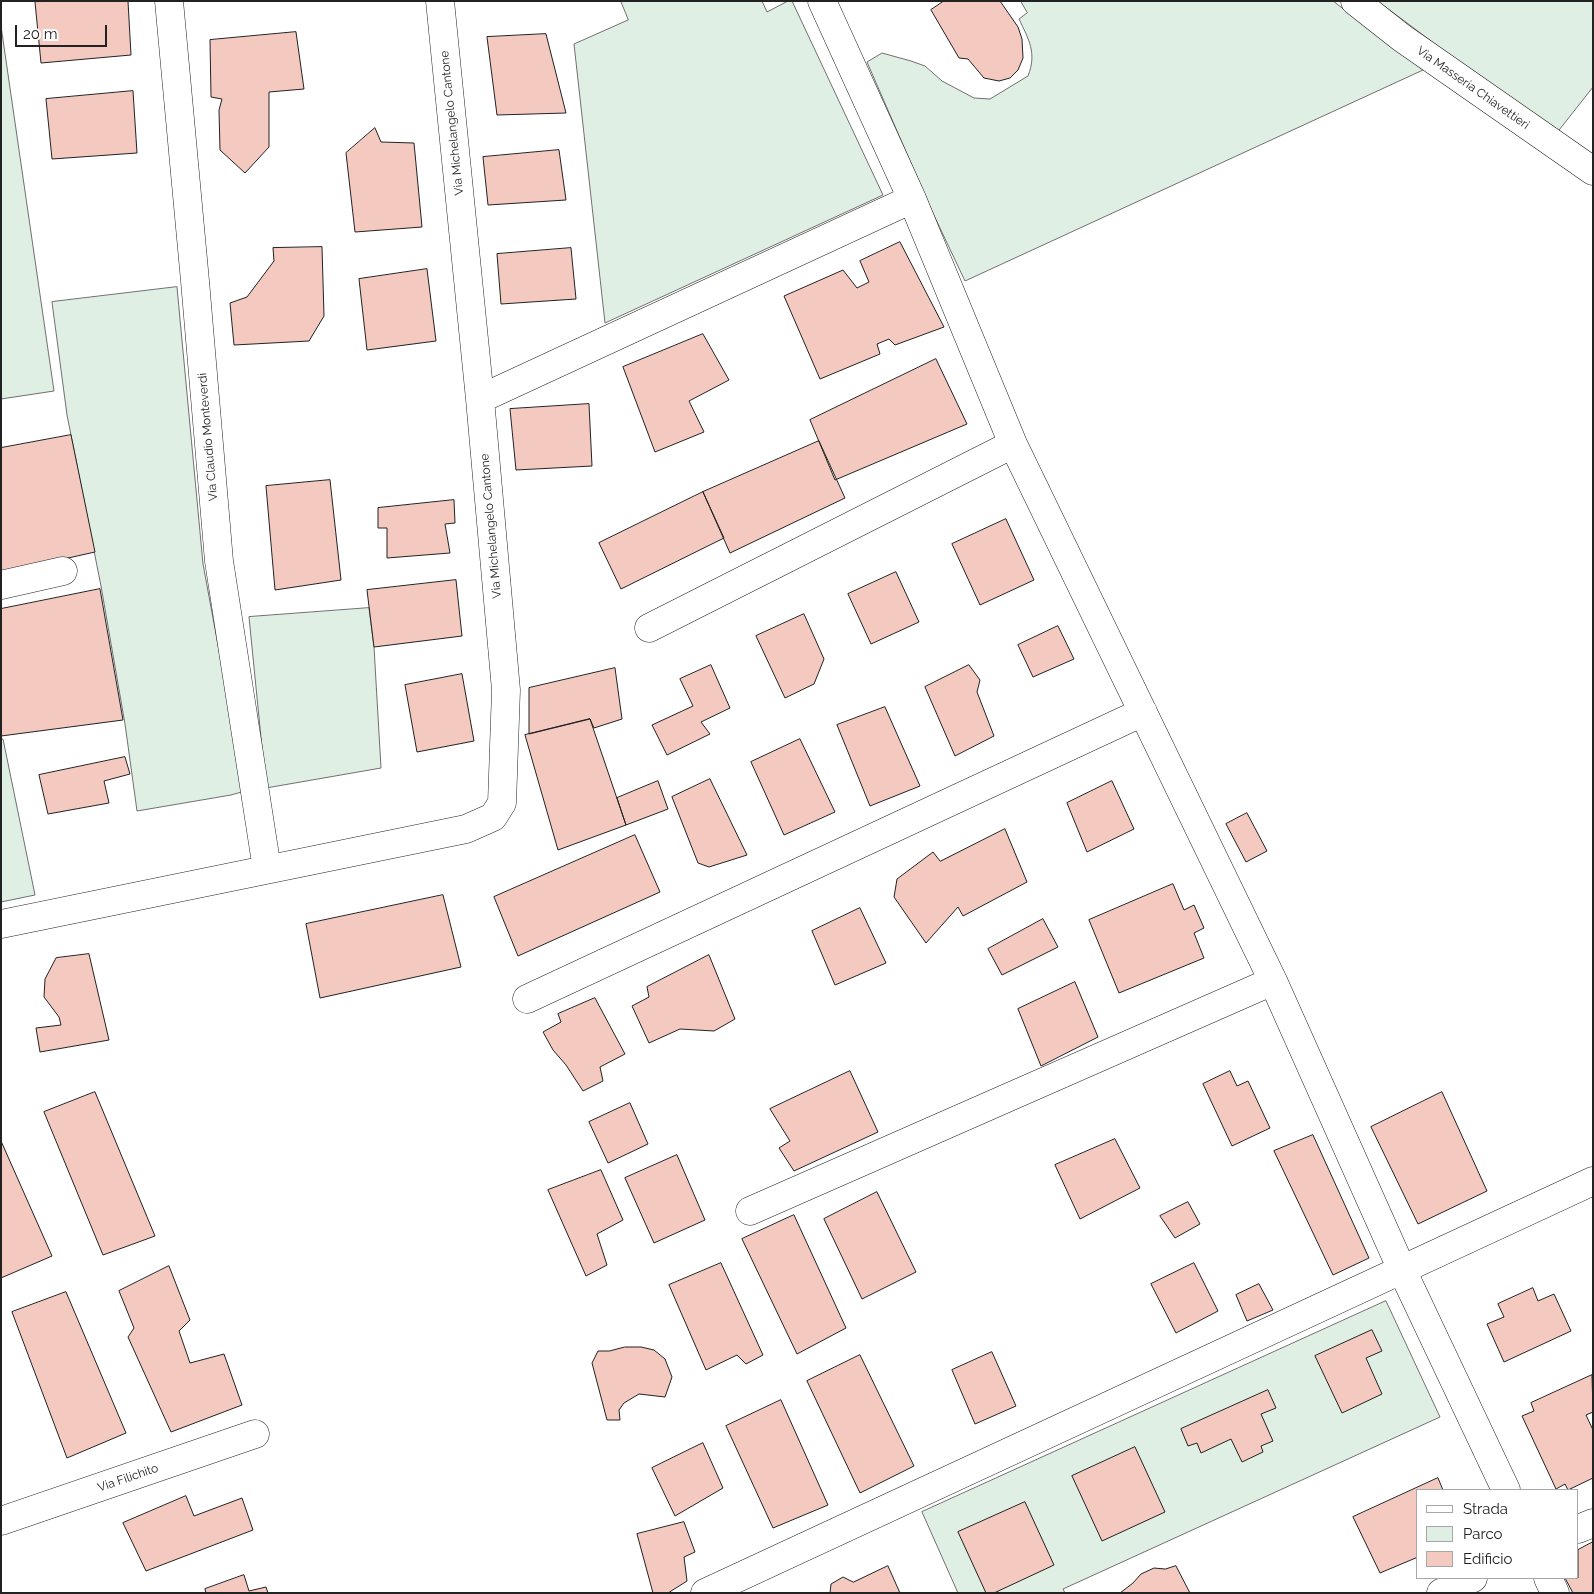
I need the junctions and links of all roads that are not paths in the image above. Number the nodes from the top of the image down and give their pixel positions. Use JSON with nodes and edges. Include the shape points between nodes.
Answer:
{"nodes":[{"id":1,"x":169,"y":1,"type":"edge"},
{"id":2,"x":440,"y":1,"type":"edge"},
{"id":3,"x":822,"y":1,"type":"edge"},
{"id":4,"x":1356,"y":1,"type":"edge"},
{"id":5,"x":1593,"y":171,"type":"edge"},
{"id":6,"x":912,"y":199,"type":"junction"},
{"id":7,"x":480,"y":399,"type":"junction"},
{"id":8,"x":1013,"y":444,"type":"junction"},
{"id":9,"x":63,"y":571,"type":"dead end"},
{"id":10,"x":1,"y":584,"type":"edge"},
{"id":11,"x":649,"y":628,"type":"dead end"},
{"id":12,"x":1143,"y":712,"type":"junction"},
{"id":13,"x":267,"y":870,"type":"junction"},
{"id":14,"x":1,"y":924,"type":"edge"},
{"id":15,"x":1274,"y":981,"type":"junction"},
{"id":16,"x":527,"y":999,"type":"dead end"},
{"id":17,"x":1593,"y":1181,"type":"edge"},
{"id":18,"x":750,"y":1211,"type":"dead end"},
{"id":19,"x":1402,"y":1270,"type":"junction"},
{"id":20,"x":255,"y":1434,"type":"dead end"},
{"id":21,"x":1506,"y":1489,"type":"edge"},
{"id":22,"x":1,"y":1521,"type":"edge"},
{"id":23,"x":1593,"y":1522,"type":"edge"},
{"id":24,"x":1579,"y":1529,"type":"edge"},
{"id":25,"x":1472,"y":1579,"type":"edge"},
{"id":26,"x":1548,"y":1579,"type":"edge"},
{"id":27,"x":705,"y":1593,"type":"edge"},
{"id":28,"x":1441,"y":1593,"type":"edge"},
{"id":29,"x":1555,"y":1593,"type":"edge"}],
"edges":[{"from":1,"to":13,"type":"street","name":"Via Claudio Monteverdi","via":[[218,561]]},
{"from":2,"to":7,"type":"street","name":"Via Michelangelo Cantone"},
{"from":3,"to":6,"type":"street"},
{"from":4,"to":5,"type":"street","name":"Via Masseria Chiavettieri","via":[[1402,38]]},
{"from":6,"to":7,"type":"street"},
{"from":6,"to":8,"type":"street"},
{"from":7,"to":13,"type":"street","name":"Via Michelangelo Cantone","via":[[506,690],[502,803],[493,817],[466,829]]},
{"from":8,"to":11,"type":"street"},
{"from":8,"to":12,"type":"street"},
{"from":9,"to":10,"type":"street"},
{"from":12,"to":15,"type":"street"},
{"from":12,"to":16,"type":"street"},
{"from":13,"to":14,"type":"street","name":"Via Michelangelo Cantone"},
{"from":15,"to":18,"type":"street"},
{"from":15,"to":19,"type":"street"},
{"from":17,"to":19,"type":"street"},
{"from":19,"to":21,"type":"street"},
{"from":19,"to":27,"type":"street"},
{"from":20,"to":22,"type":"street","name":"Via Filichito"},
{"from":23,"to":24,"type":"street"},
{"from":25,"to":28,"type":"street"},
{"from":26,"to":29,"type":"street"}]}
